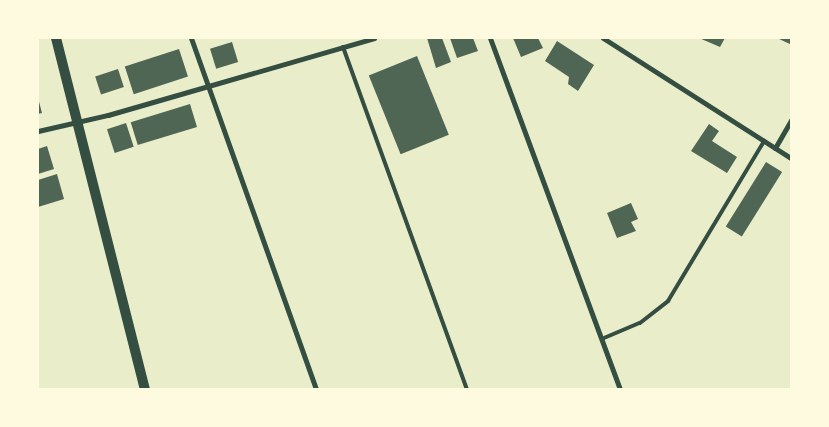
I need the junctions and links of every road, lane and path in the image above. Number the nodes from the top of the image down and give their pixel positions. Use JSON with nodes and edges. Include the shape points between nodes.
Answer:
{"nodes":[{"id":1,"x":56,"y":38,"type":"edge"},
{"id":2,"x":191,"y":38,"type":"edge"},
{"id":3,"x":374,"y":38,"type":"edge"},
{"id":4,"x":490,"y":38,"type":"edge"},
{"id":5,"x":603,"y":38,"type":"edge"},
{"id":6,"x":343,"y":47,"type":"junction"},
{"id":7,"x":208,"y":85,"type":"junction"},
{"id":8,"x":792,"y":118,"type":"edge"},
{"id":9,"x":77,"y":123,"type":"junction"},
{"id":10,"x":38,"y":131,"type":"edge"},
{"id":11,"x":764,"y":141,"type":"junction"},
{"id":12,"x":775,"y":148,"type":"junction"},
{"id":13,"x":792,"y":159,"type":"edge"},
{"id":14,"x":604,"y":338,"type":"junction"},
{"id":15,"x":145,"y":390,"type":"edge"},
{"id":16,"x":316,"y":390,"type":"edge"},
{"id":17,"x":467,"y":390,"type":"edge"},
{"id":18,"x":620,"y":390,"type":"edge"}],
"edges":[{"from":1,"to":9,"type":"main road"},
{"from":2,"to":7,"type":"street"},
{"from":3,"to":6,"type":"street"},
{"from":4,"to":14,"type":"street"},
{"from":5,"to":11,"type":"street"},
{"from":6,"to":7,"type":"street"},
{"from":6,"to":17,"type":"lane"},
{"from":7,"to":9,"type":"street"},
{"from":7,"to":16,"type":"street"},
{"from":8,"to":12,"type":"street"},
{"from":9,"to":10,"type":"street"},
{"from":9,"to":15,"type":"main road"},
{"from":11,"to":12,"type":"street"},
{"from":11,"to":14,"type":"lane","via":[[668,300],[640,323]]},
{"from":12,"to":13,"type":"street"},
{"from":14,"to":18,"type":"street"}]}
